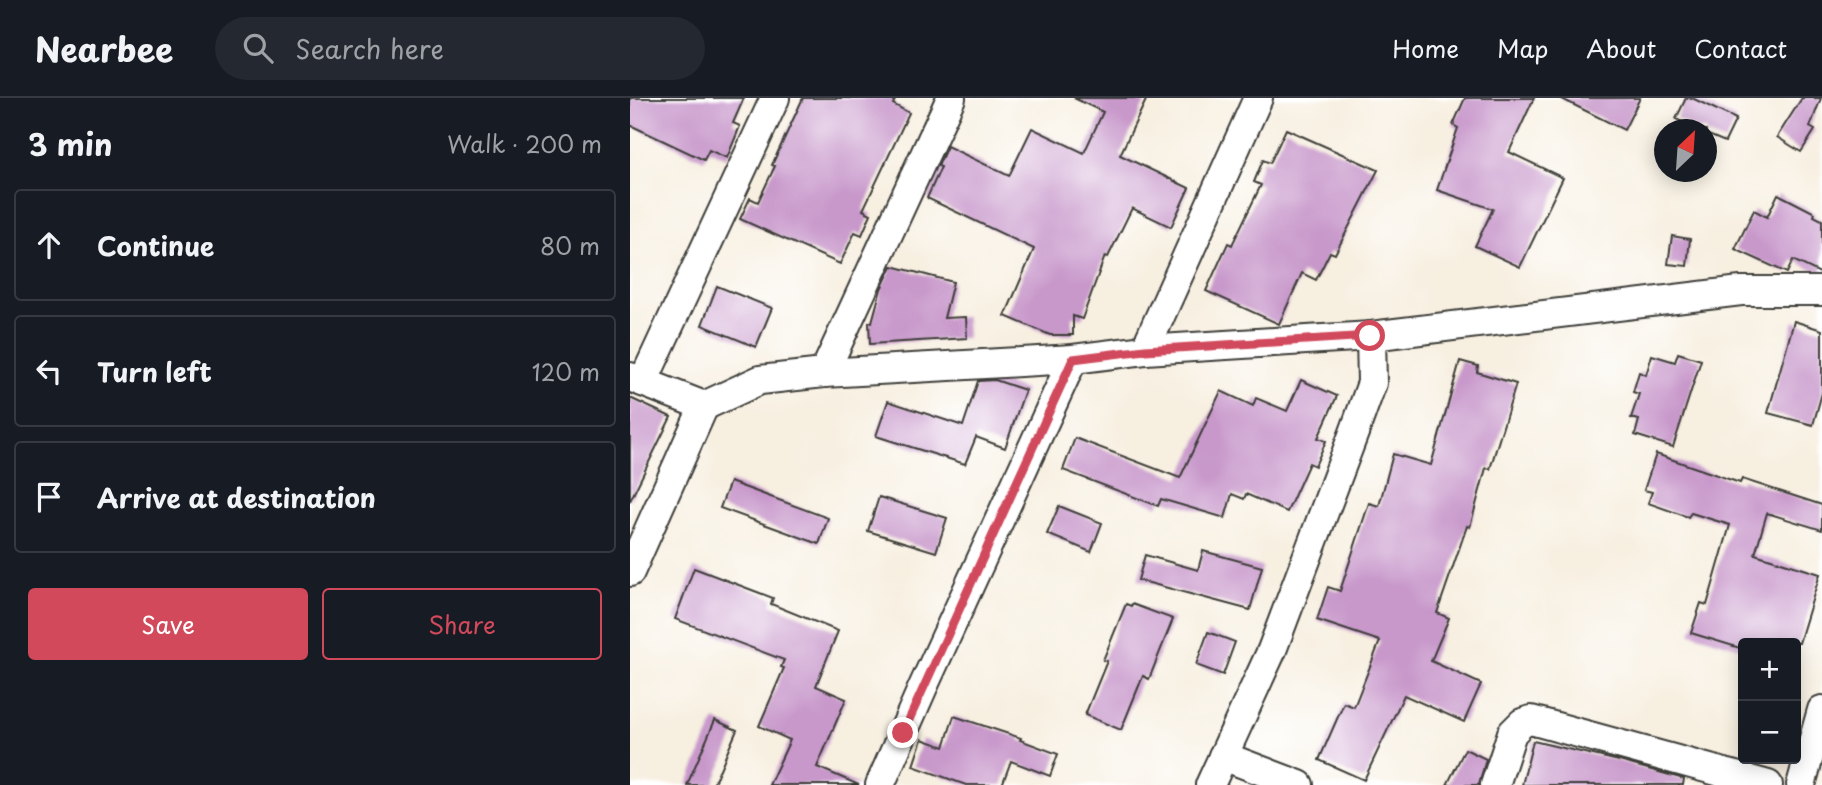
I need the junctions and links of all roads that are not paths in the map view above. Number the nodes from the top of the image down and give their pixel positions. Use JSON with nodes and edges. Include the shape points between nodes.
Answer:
{"nodes":[{"id":1,"x":775,"y":98,"type":"edge"},
{"id":2,"x":951,"y":98,"type":"edge"},
{"id":3,"x":1258,"y":98,"type":"edge"},
{"id":4,"x":1822,"y":291,"type":"edge"},
{"id":5,"x":1370,"y":336,"type":"junction"},
{"id":6,"x":1145,"y":350,"type":"junction"},
{"id":7,"x":1073,"y":359,"type":"junction"},
{"id":8,"x":824,"y":373,"type":"junction"},
{"id":9,"x":636,"y":379,"type":"edge"},
{"id":10,"x":704,"y":406,"type":"junction"},
{"id":11,"x":630,"y":572,"type":"edge"},
{"id":12,"x":1822,"y":710,"type":"edge"},
{"id":13,"x":1223,"y":756,"type":"junction"},
{"id":14,"x":880,"y":785,"type":"edge"},
{"id":15,"x":1210,"y":785,"type":"edge"},
{"id":16,"x":1300,"y":785,"type":"edge"},
{"id":17,"x":1495,"y":785,"type":"edge"},
{"id":18,"x":1768,"y":785,"type":"edge"},
{"id":19,"x":1801,"y":785,"type":"edge"}],
"edges":[{"from":1,"to":9,"type":"street"},
{"from":2,"to":8,"type":"street"},
{"from":3,"to":6,"type":"street"},
{"from":4,"to":5,"type":"street","via":[[1741,291]]},
{"from":5,"to":6,"type":"street"},
{"from":5,"to":13,"type":"street","via":[[1372,383],[1272,650]]},
{"from":6,"to":7,"type":"street"},
{"from":7,"to":8,"type":"street"},
{"from":7,"to":14,"type":"street"},
{"from":8,"to":10,"type":"street","via":[[760,380]]},
{"from":9,"to":10,"type":"street"},
{"from":10,"to":11,"type":"street"},
{"from":12,"to":19,"type":"street"},
{"from":13,"to":15,"type":"street"},
{"from":13,"to":16,"type":"street"},
{"from":17,"to":18,"type":"street","via":[[1512,733],[1531,720]]}]}
